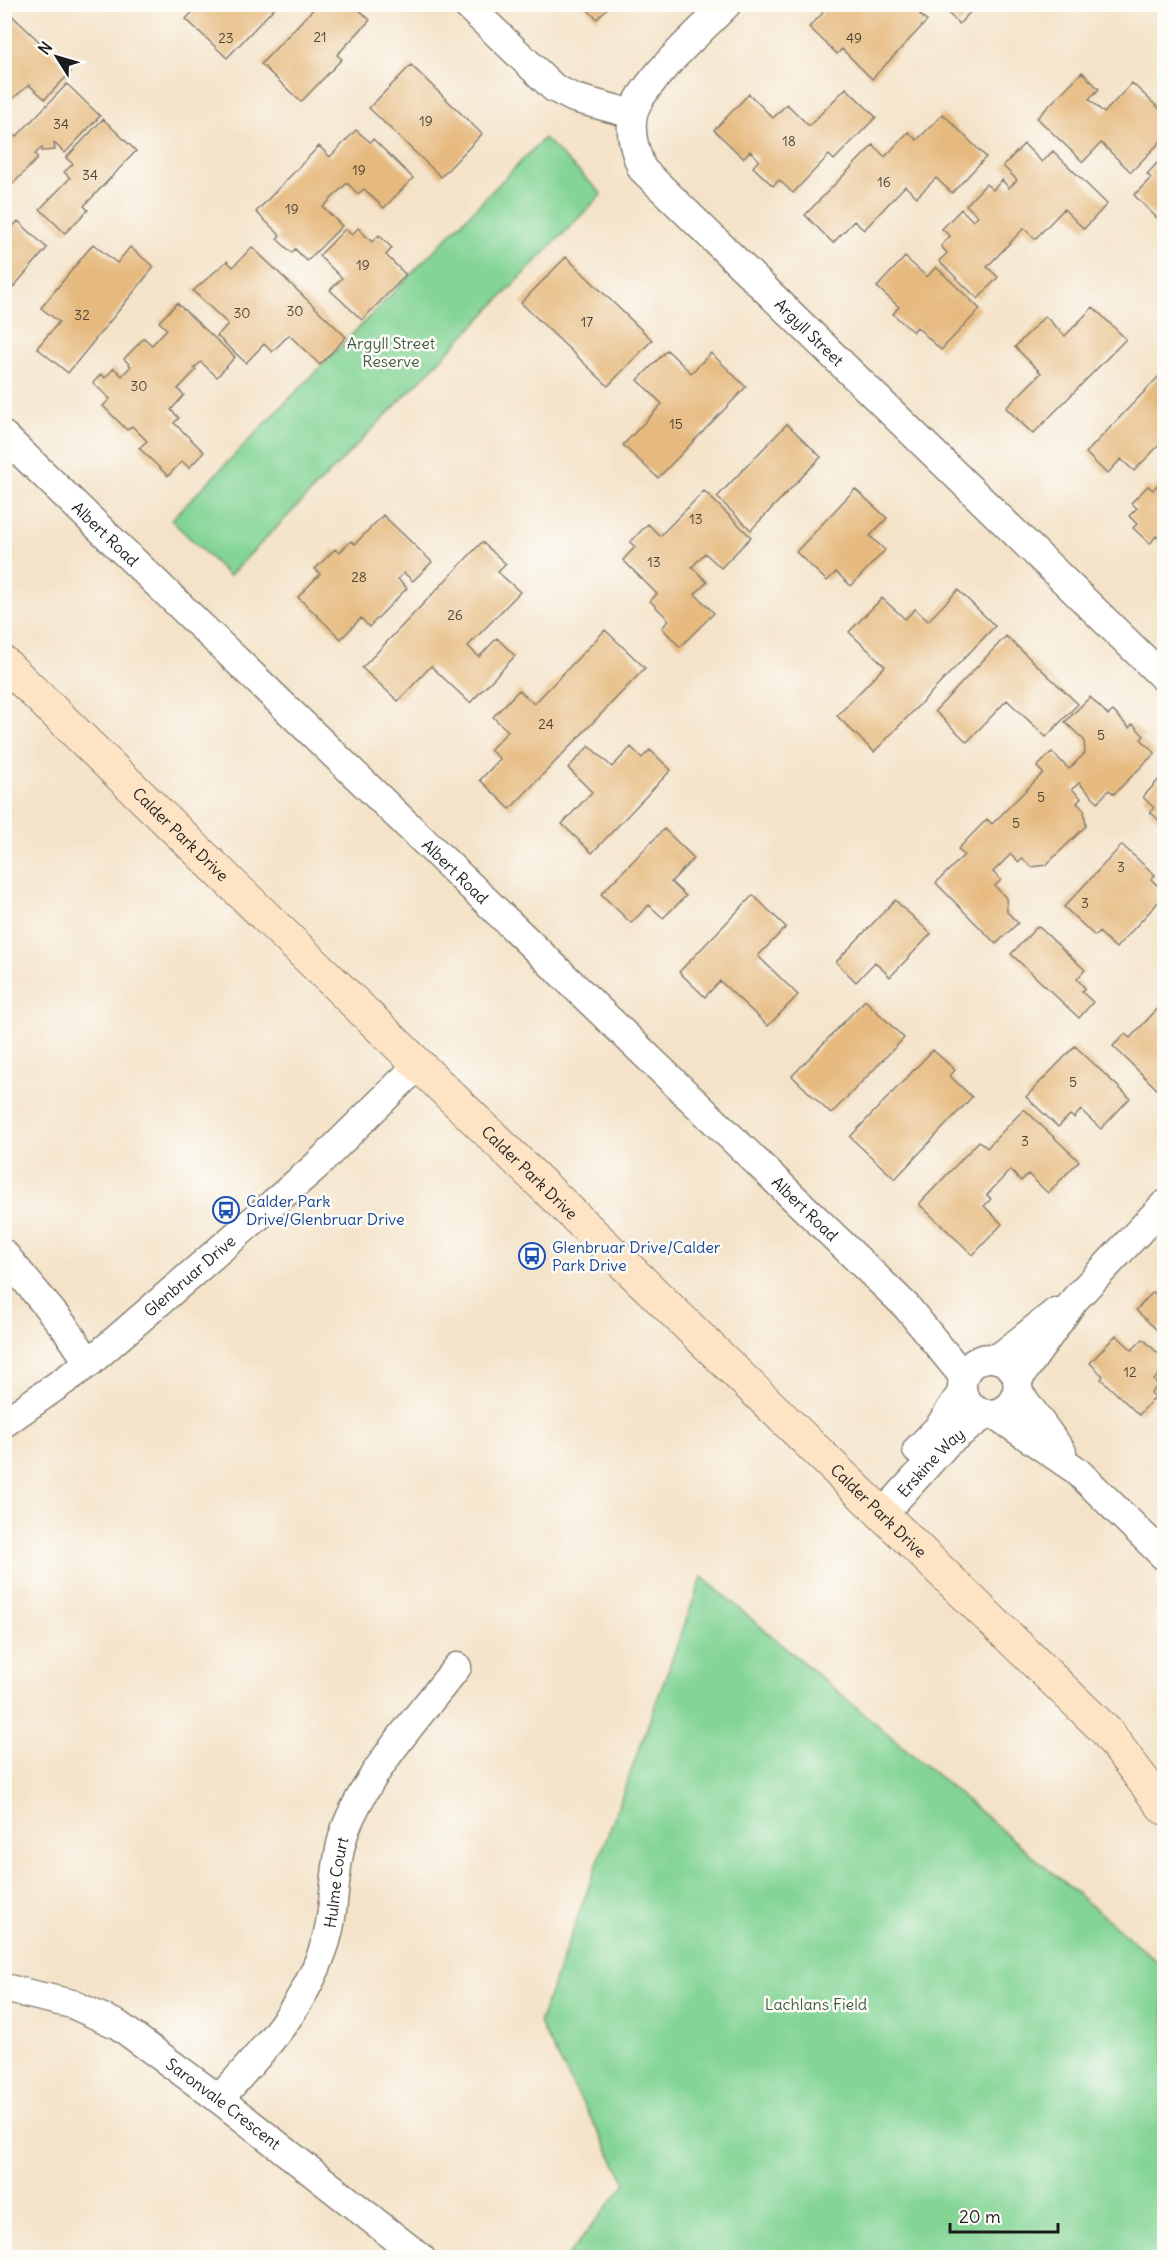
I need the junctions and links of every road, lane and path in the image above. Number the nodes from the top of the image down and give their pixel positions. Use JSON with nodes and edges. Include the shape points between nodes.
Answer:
{"nodes":[{"id":1,"x":466,"y":4,"type":"edge"},
{"id":2,"x":728,"y":4,"type":"edge"},
{"id":3,"x":633,"y":114,"type":"junction"},
{"id":4,"x":4,"y":436,"type":"edge"},
{"id":5,"x":4,"y":663,"type":"edge"},
{"id":6,"x":1164,"y":678,"type":"edge"},
{"id":7,"x":417,"y":1066,"type":"junction"},
{"id":8,"x":1164,"y":1205,"type":"edge"},
{"id":9,"x":4,"y":1254,"type":"edge"},
{"id":10,"x":1075,"y":1299,"type":"junction"},
{"id":11,"x":906,"y":1306,"type":"junction"},
{"id":12,"x":991,"y":1358,"type":"junction"},
{"id":13,"x":89,"y":1363,"type":"junction"},
{"id":14,"x":962,"y":1384,"type":"junction"},
{"id":15,"x":1017,"y":1386,"type":"junction"},
{"id":16,"x":990,"y":1414,"type":"junction"},
{"id":17,"x":4,"y":1423,"type":"edge"},
{"id":18,"x":1076,"y":1470,"type":"junction"},
{"id":19,"x":875,"y":1508,"type":"junction"},
{"id":20,"x":1164,"y":1556,"type":"edge"},
{"id":21,"x":457,"y":1667,"type":"dead end"},
{"id":22,"x":1106,"y":1731,"type":"junction"},
{"id":23,"x":1164,"y":1768,"type":"edge"},
{"id":24,"x":1164,"y":1808,"type":"edge"},
{"id":25,"x":4,"y":1988,"type":"edge"},
{"id":26,"x":219,"y":2099,"type":"junction"},
{"id":27,"x":421,"y":2258,"type":"edge"}],
"edges":[{"from":1,"to":3,"type":"street","via":[[554,88],[574,98]]},
{"from":2,"to":3,"type":"street","via":[[643,93]]},
{"from":3,"to":6,"type":"street","name":"Argyll Street","via":[[634,147],[642,169],[656,185]]},
{"from":4,"to":11,"type":"street","name":"Albert Road"},
{"from":5,"to":7,"type":"street","name":"Calder Park Drive"},
{"from":7,"to":13,"type":"street","name":"Glenbruar Drive","via":[[315,1167]]},
{"from":7,"to":19,"type":"street","name":"Calder Park Drive"},
{"from":8,"to":10,"type":"street"},
{"from":9,"to":13,"type":"street"},
{"from":10,"to":12,"type":"street"},
{"from":10,"to":15,"type":"street"},
{"from":11,"to":12,"type":"street","name":"Albert Road"},
{"from":11,"to":14,"type":"street","name":"Albert Road"},
{"from":12,"to":14,"type":"street","via":[[968,1368]]},
{"from":12,"to":15,"type":"street","via":[[1011,1367]]},
{"from":13,"to":17,"type":"street","name":"Glenbruar Drive"},
{"from":14,"to":16,"type":"street","via":[[970,1407]]},
{"from":14,"to":19,"type":"street","name":"Erskine Way","via":[[939,1427]]},
{"from":15,"to":16,"type":"street","via":[[1010,1406]]},
{"from":15,"to":18,"type":"street"},
{"from":16,"to":18,"type":"street"},
{"from":16,"to":19,"type":"street","name":"Erskine Way","via":[[947,1443]]},
{"from":18,"to":20,"type":"street"},
{"from":19,"to":22,"type":"street","name":"Calder Park Drive"},
{"from":21,"to":26,"type":"street","name":"Hulme Court","via":[[376,1770],[348,1821],[325,1946],[304,1994],[276,2036]]},
{"from":22,"to":23,"type":"street","name":"Calder Park Drive"},
{"from":22,"to":24,"type":"street","name":"Calder Park Drive"},
{"from":25,"to":26,"type":"street","name":"Saronvale Crescent","via":[[72,2004],[118,2025]]},
{"from":26,"to":27,"type":"street","name":"Saronvale Crescent"}]}
